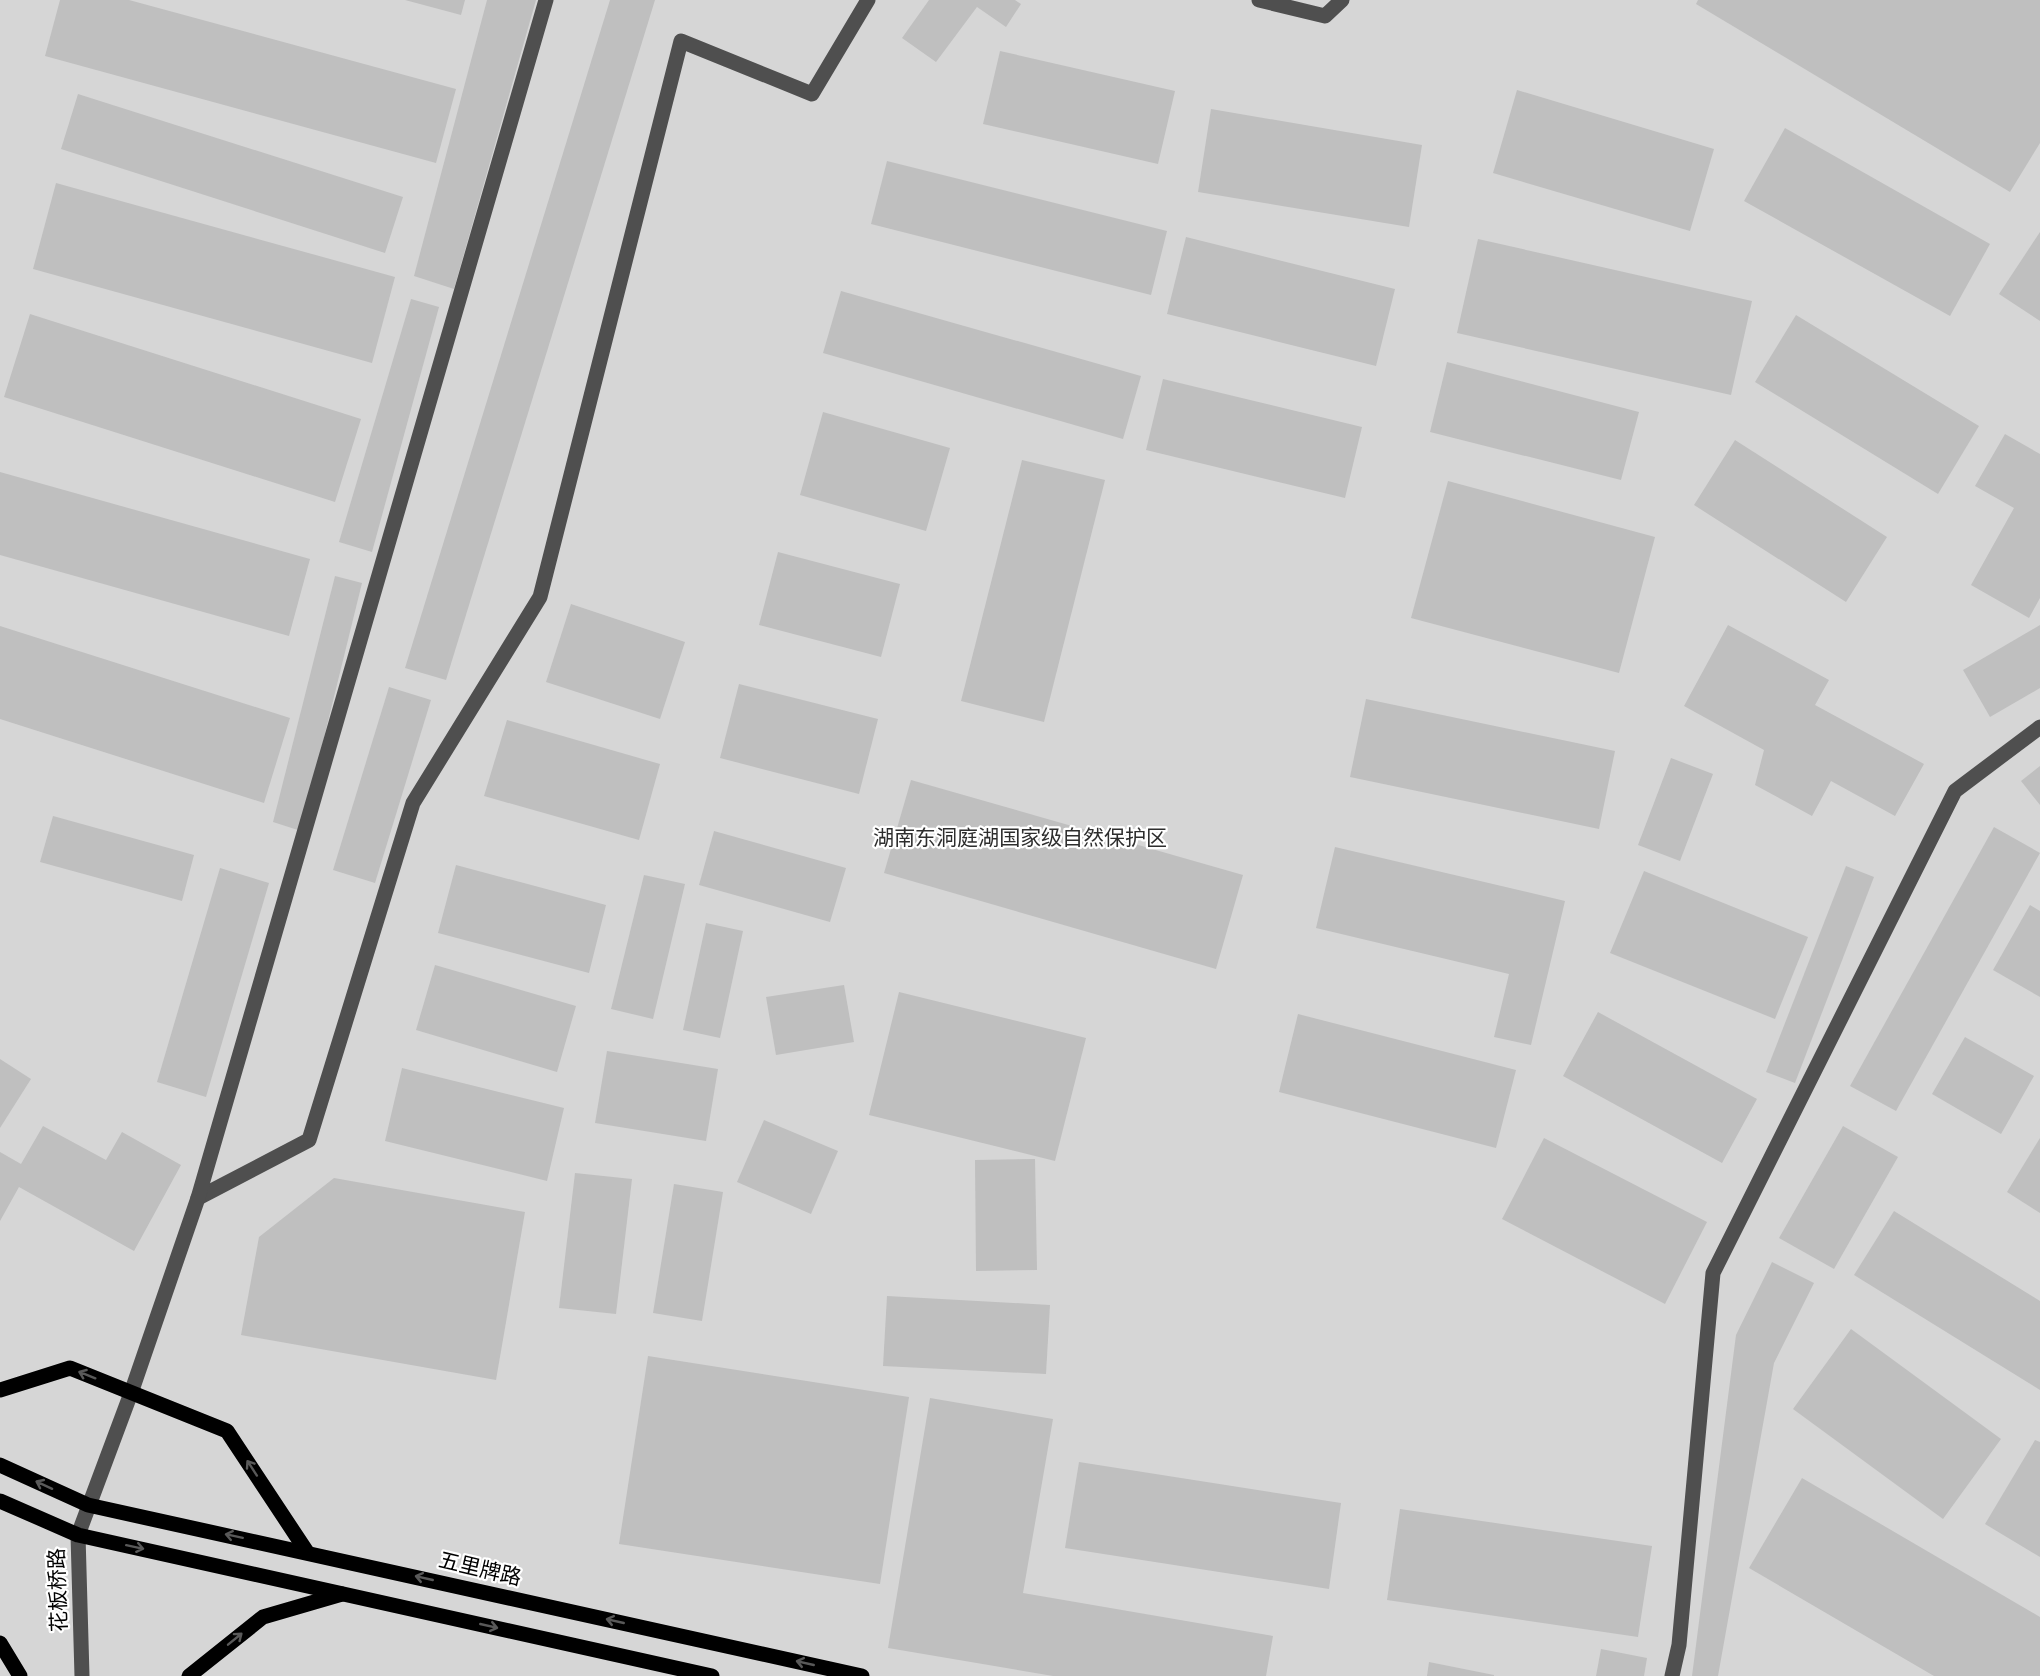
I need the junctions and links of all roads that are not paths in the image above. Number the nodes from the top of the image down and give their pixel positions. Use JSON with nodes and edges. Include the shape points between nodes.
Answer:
{"nodes":[{"id":1,"x":546,"y":0,"type":"edge"},
{"id":2,"x":868,"y":0,"type":"edge"},
{"id":3,"x":1259,"y":0,"type":"edge"},
{"id":4,"x":1342,"y":0,"type":"edge"},
{"id":5,"x":2040,"y":727,"type":"edge"},
{"id":6,"x":198,"y":1198,"type":"junction"},
{"id":7,"x":0,"y":1389,"type":"edge"},
{"id":8,"x":132,"y":1393,"type":"junction"},
{"id":9,"x":0,"y":1465,"type":"edge"},
{"id":10,"x":0,"y":1501,"type":"edge"},
{"id":11,"x":88,"y":1505,"type":"junction"},
{"id":12,"x":78,"y":1535,"type":"junction"},
{"id":13,"x":307,"y":1552,"type":"junction"},
{"id":14,"x":344,"y":1594,"type":"junction"},
{"id":15,"x":0,"y":1643,"type":"edge"},
{"id":16,"x":20,"y":1676,"type":"edge"},
{"id":17,"x":82,"y":1676,"type":"edge"},
{"id":18,"x":189,"y":1676,"type":"edge"},
{"id":19,"x":712,"y":1676,"type":"edge"},
{"id":20,"x":862,"y":1676,"type":"edge"},
{"id":21,"x":1672,"y":1676,"type":"edge"}],
"edges":[{"from":1,"to":6,"type":"street","name":"花板桥路"},
{"from":2,"to":6,"type":"street","via":[[812,94],[681,41],[540,597],[413,803],[309,1140]]},
{"from":3,"to":4,"type":"street","via":[[1325,16]]},
{"from":5,"to":21,"type":"street","via":[[1955,791],[1713,1273],[1679,1646]]},
{"from":6,"to":8,"type":"street","name":"花板桥路"},
{"from":8,"to":7,"type":"main road","one_way":true,"via":[[70,1368]]},
{"from":8,"to":11,"type":"street","name":"花板桥路"},
{"from":13,"to":8,"type":"main road","one_way":true,"via":[[227,1431]]},
{"from":11,"to":9,"type":"main road","name":"五里牌路","one_way":true},
{"from":10,"to":12,"type":"main road"},
{"from":11,"to":12,"type":"street","name":"花板桥路"},
{"from":13,"to":11,"type":"main road","name":"五里牌路","one_way":true},
{"from":12,"to":14,"type":"main road","one_way":true},
{"from":12,"to":17,"type":"street","name":"花板桥路"},
{"from":20,"to":13,"type":"main road","name":"五里牌路","one_way":true},
{"from":18,"to":14,"type":"main road","one_way":true,"via":[[263,1617]]},
{"from":14,"to":19,"type":"main road","one_way":true},
{"from":15,"to":16,"type":"main road"}]}
